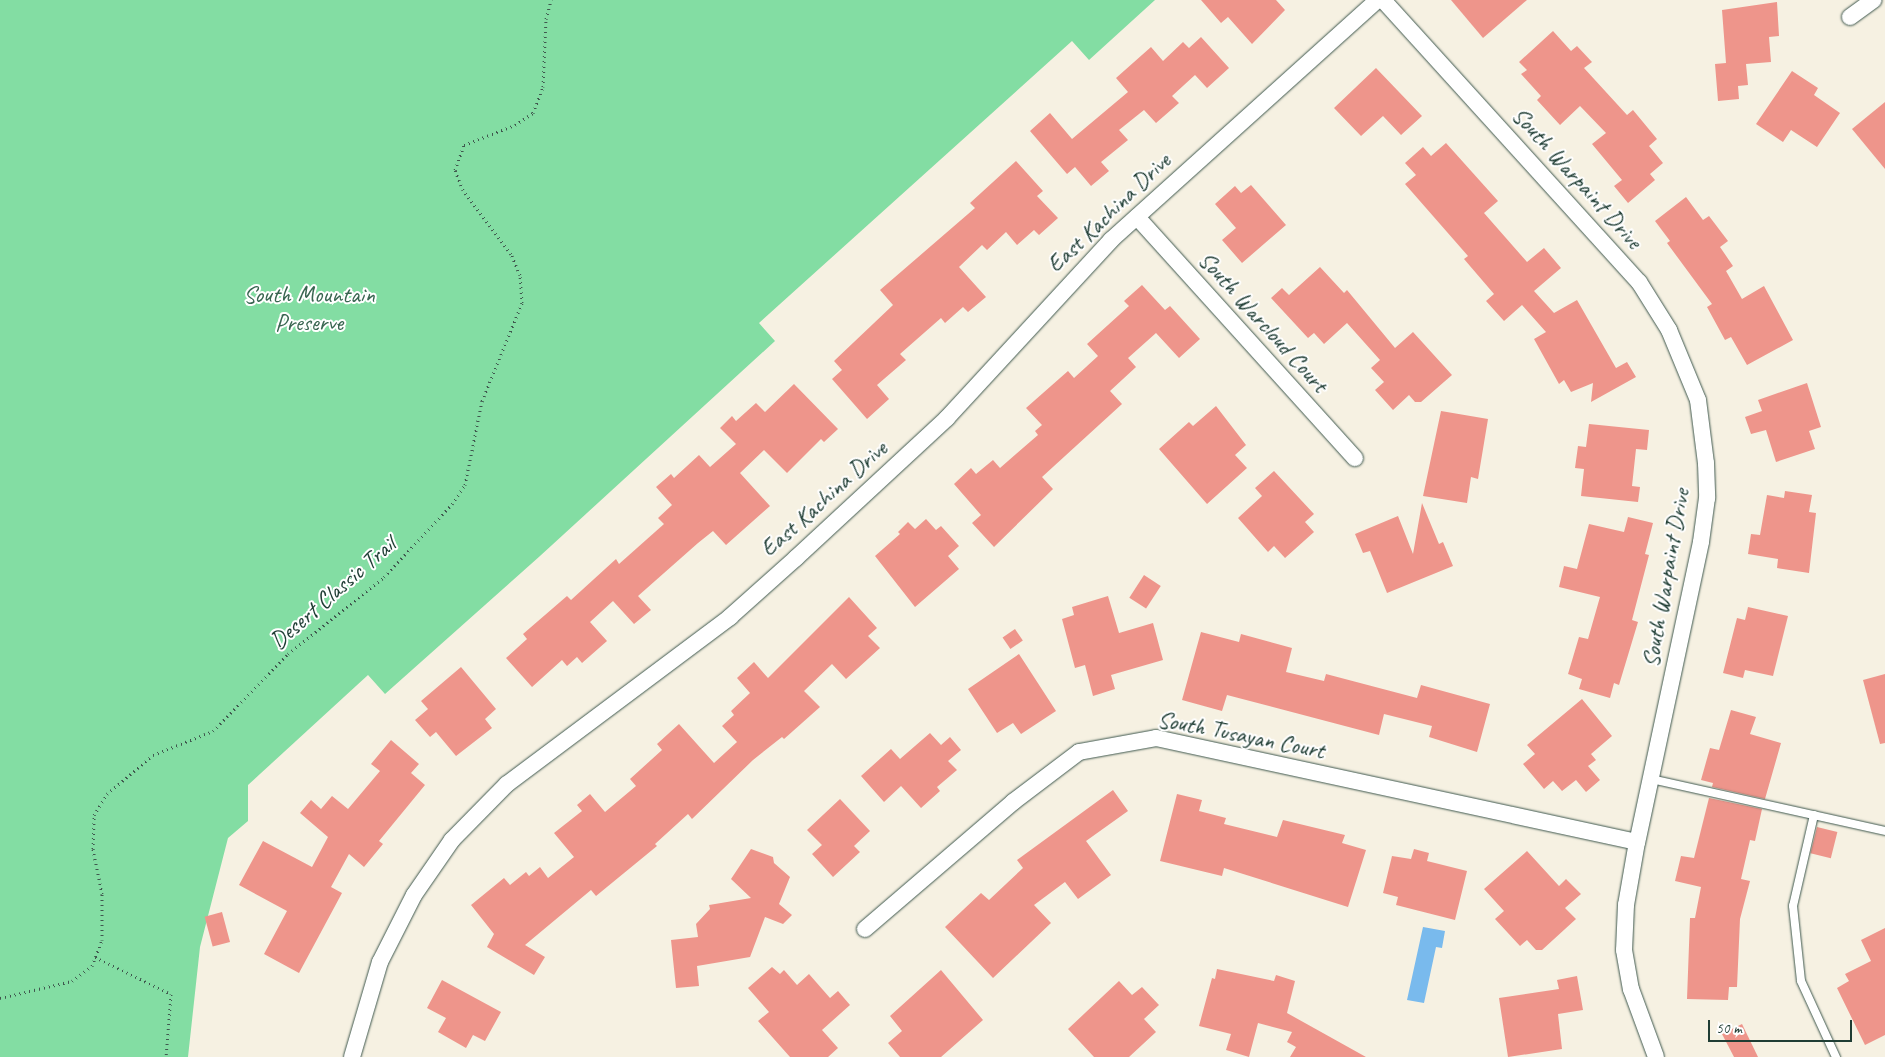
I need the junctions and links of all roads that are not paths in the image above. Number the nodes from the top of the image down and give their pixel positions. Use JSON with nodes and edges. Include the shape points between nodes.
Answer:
{"nodes":[{"id":1,"x":1378,"y":0,"type":"edge"},
{"id":2,"x":1383,"y":0,"type":"edge"},
{"id":3,"x":1873,"y":0,"type":"edge"},
{"id":4,"x":1850,"y":17,"type":"dead end"},
{"id":5,"x":1137,"y":217,"type":"junction"},
{"id":6,"x":1355,"y":458,"type":"dead end"},
{"id":7,"x":1651,"y":779,"type":"junction"},
{"id":8,"x":1814,"y":815,"type":"junction"},
{"id":9,"x":1885,"y":831,"type":"edge"},
{"id":10,"x":1637,"y":842,"type":"junction"},
{"id":11,"x":865,"y":929,"type":"dead end"},
{"id":12,"x":352,"y":1057,"type":"edge"},
{"id":13,"x":1656,"y":1057,"type":"edge"},
{"id":14,"x":1836,"y":1057,"type":"edge"}],
"edges":[{"from":1,"to":5,"type":"street","name":"East Kachina Drive"},
{"from":2,"to":7,"type":"street","name":"South Warpaint Drive","via":[[1639,282],[1669,330],[1698,400],[1703,425],[1707,498],[1686,620]]},
{"from":3,"to":4,"type":"street"},
{"from":5,"to":6,"type":"street","name":"South Warcloud Court"},
{"from":5,"to":12,"type":"street","name":"East Kachina Drive","via":[[1080,270],[947,418],[847,511],[730,617],[508,784],[452,840],[414,895],[380,962]]},
{"from":7,"to":8,"type":"lane"},
{"from":7,"to":10,"type":"street","name":"South Warpaint Drive"},
{"from":8,"to":9,"type":"lane"},
{"from":8,"to":14,"type":"lane","via":[[1793,906],[1801,981]]},
{"from":10,"to":11,"type":"street","name":"South Tusayan Court","via":[[1156,738],[1079,752],[1013,802]]},
{"from":10,"to":13,"type":"street","name":"South Warpaint Drive","via":[[1626,905],[1624,950],[1631,989]]}]}
